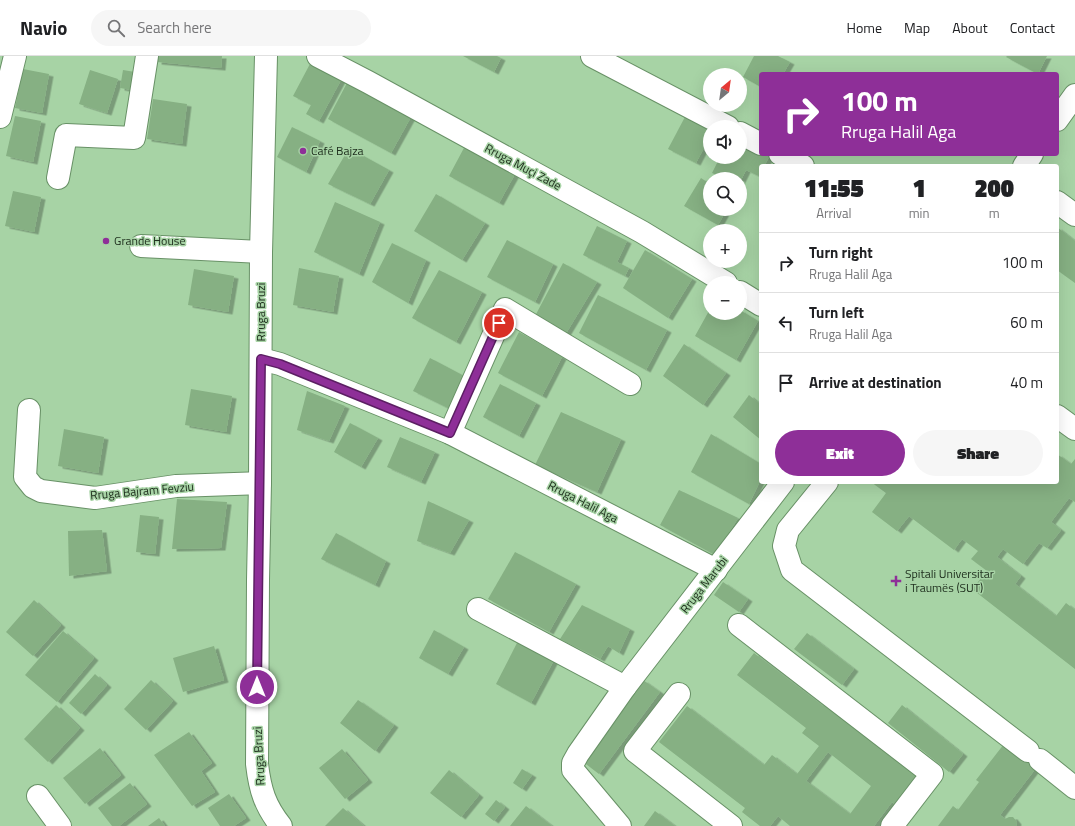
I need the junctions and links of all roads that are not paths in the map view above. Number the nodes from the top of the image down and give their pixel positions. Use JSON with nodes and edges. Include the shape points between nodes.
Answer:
{"nodes":[{"id":1,"x":15,"y":56,"type":"edge"},
{"id":2,"x":147,"y":56,"type":"edge"},
{"id":3,"x":266,"y":56,"type":"edge"},
{"id":4,"x":318,"y":56,"type":"edge"},
{"id":5,"x":592,"y":56,"type":"edge"},
{"id":6,"x":1075,"y":95,"type":"edge"},
{"id":7,"x":0,"y":117,"type":"edge"},
{"id":8,"x":1059,"y":117,"type":"edge"},
{"id":9,"x":715,"y":120,"type":"edge"},
{"id":10,"x":747,"y":137,"type":"edge"},
{"id":11,"x":759,"y":143,"type":"edge"},
{"id":12,"x":784,"y":156,"type":"edge"},
{"id":13,"x":799,"y":164,"type":"edge"},
{"id":14,"x":58,"y":178,"type":"dead end"},
{"id":15,"x":1059,"y":203,"type":"edge"},
{"id":16,"x":1075,"y":214,"type":"edge"},
{"id":17,"x":141,"y":246,"type":"dead end"},
{"id":18,"x":261,"y":252,"type":"junction"},
{"id":19,"x":714,"y":276,"type":"edge"},
{"id":20,"x":747,"y":296,"type":"edge"},
{"id":21,"x":759,"y":304,"type":"edge"},
{"id":22,"x":261,"y":359,"type":"junction"},
{"id":23,"x":630,"y":384,"type":"dead end"},
{"id":24,"x":29,"y":410,"type":"dead end"},
{"id":25,"x":1059,"y":417,"type":"edge"},
{"id":26,"x":1075,"y":429,"type":"edge"},
{"id":27,"x":450,"y":433,"type":"junction"},
{"id":28,"x":260,"y":483,"type":"junction"},
{"id":29,"x":781,"y":484,"type":"edge"},
{"id":30,"x":825,"y":484,"type":"edge"},
{"id":31,"x":716,"y":570,"type":"junction"},
{"id":32,"x":478,"y":609,"type":"dead end"},
{"id":33,"x":739,"y":625,"type":"dead end"},
{"id":34,"x":625,"y":688,"type":"junction"},
{"id":35,"x":679,"y":694,"type":"dead end"},
{"id":36,"x":1075,"y":788,"type":"edge"},
{"id":37,"x":38,"y":796,"type":"dead end"},
{"id":38,"x":60,"y":826,"type":"edge"},
{"id":39,"x":281,"y":826,"type":"edge"},
{"id":40,"x":620,"y":826,"type":"edge"},
{"id":41,"x":732,"y":826,"type":"edge"},
{"id":42,"x":892,"y":826,"type":"edge"}],
"edges":[{"from":1,"to":7,"type":"street"},
{"from":2,"to":14,"type":"street","via":[[134,138],[66,135]]},
{"from":3,"to":18,"type":"street","name":"Rruga Bruzi"},
{"from":4,"to":19,"type":"street","name":"Rruga Muçi Zade","via":[[642,232]]},
{"from":5,"to":9,"type":"street"},
{"from":6,"to":8,"type":"street"},
{"from":10,"to":11,"type":"street"},
{"from":12,"to":13,"type":"street"},
{"from":15,"to":16,"type":"street"},
{"from":17,"to":18,"type":"street"},
{"from":18,"to":22,"type":"street","name":"Rruga Bruzi"},
{"from":20,"to":21,"type":"street"},
{"from":22,"to":27,"type":"street","name":"Rruga Halil Aga","via":[[280,364]]},
{"from":22,"to":28,"type":"street","name":"Rruga Bruzi"},
{"from":23,"to":27,"type":"street","via":[[505,309]]},
{"from":24,"to":28,"type":"street","name":"Rruga Bajram Fevziu","via":[[25,477],[33,487],[41,491],[95,498],[176,486]]},
{"from":25,"to":26,"type":"street"},
{"from":27,"to":31,"type":"street","name":"Rruga Halil Aga"},
{"from":28,"to":39,"type":"street","name":"Rruga Bruzi","via":[[257,764],[259,783],[265,801]]},
{"from":29,"to":31,"type":"street","name":"Rruga Marubi"},
{"from":30,"to":36,"type":"street","via":[[788,530],[784,546],[792,570]]},
{"from":31,"to":34,"type":"street","name":"Rruga Marubi"},
{"from":32,"to":34,"type":"street"},
{"from":33,"to":42,"type":"street","via":[[932,774]]},
{"from":34,"to":40,"type":"street","name":"Rruga Marubi","via":[[573,764],[573,770]]},
{"from":35,"to":41,"type":"street","via":[[635,752]]},
{"from":37,"to":38,"type":"street"}]}
